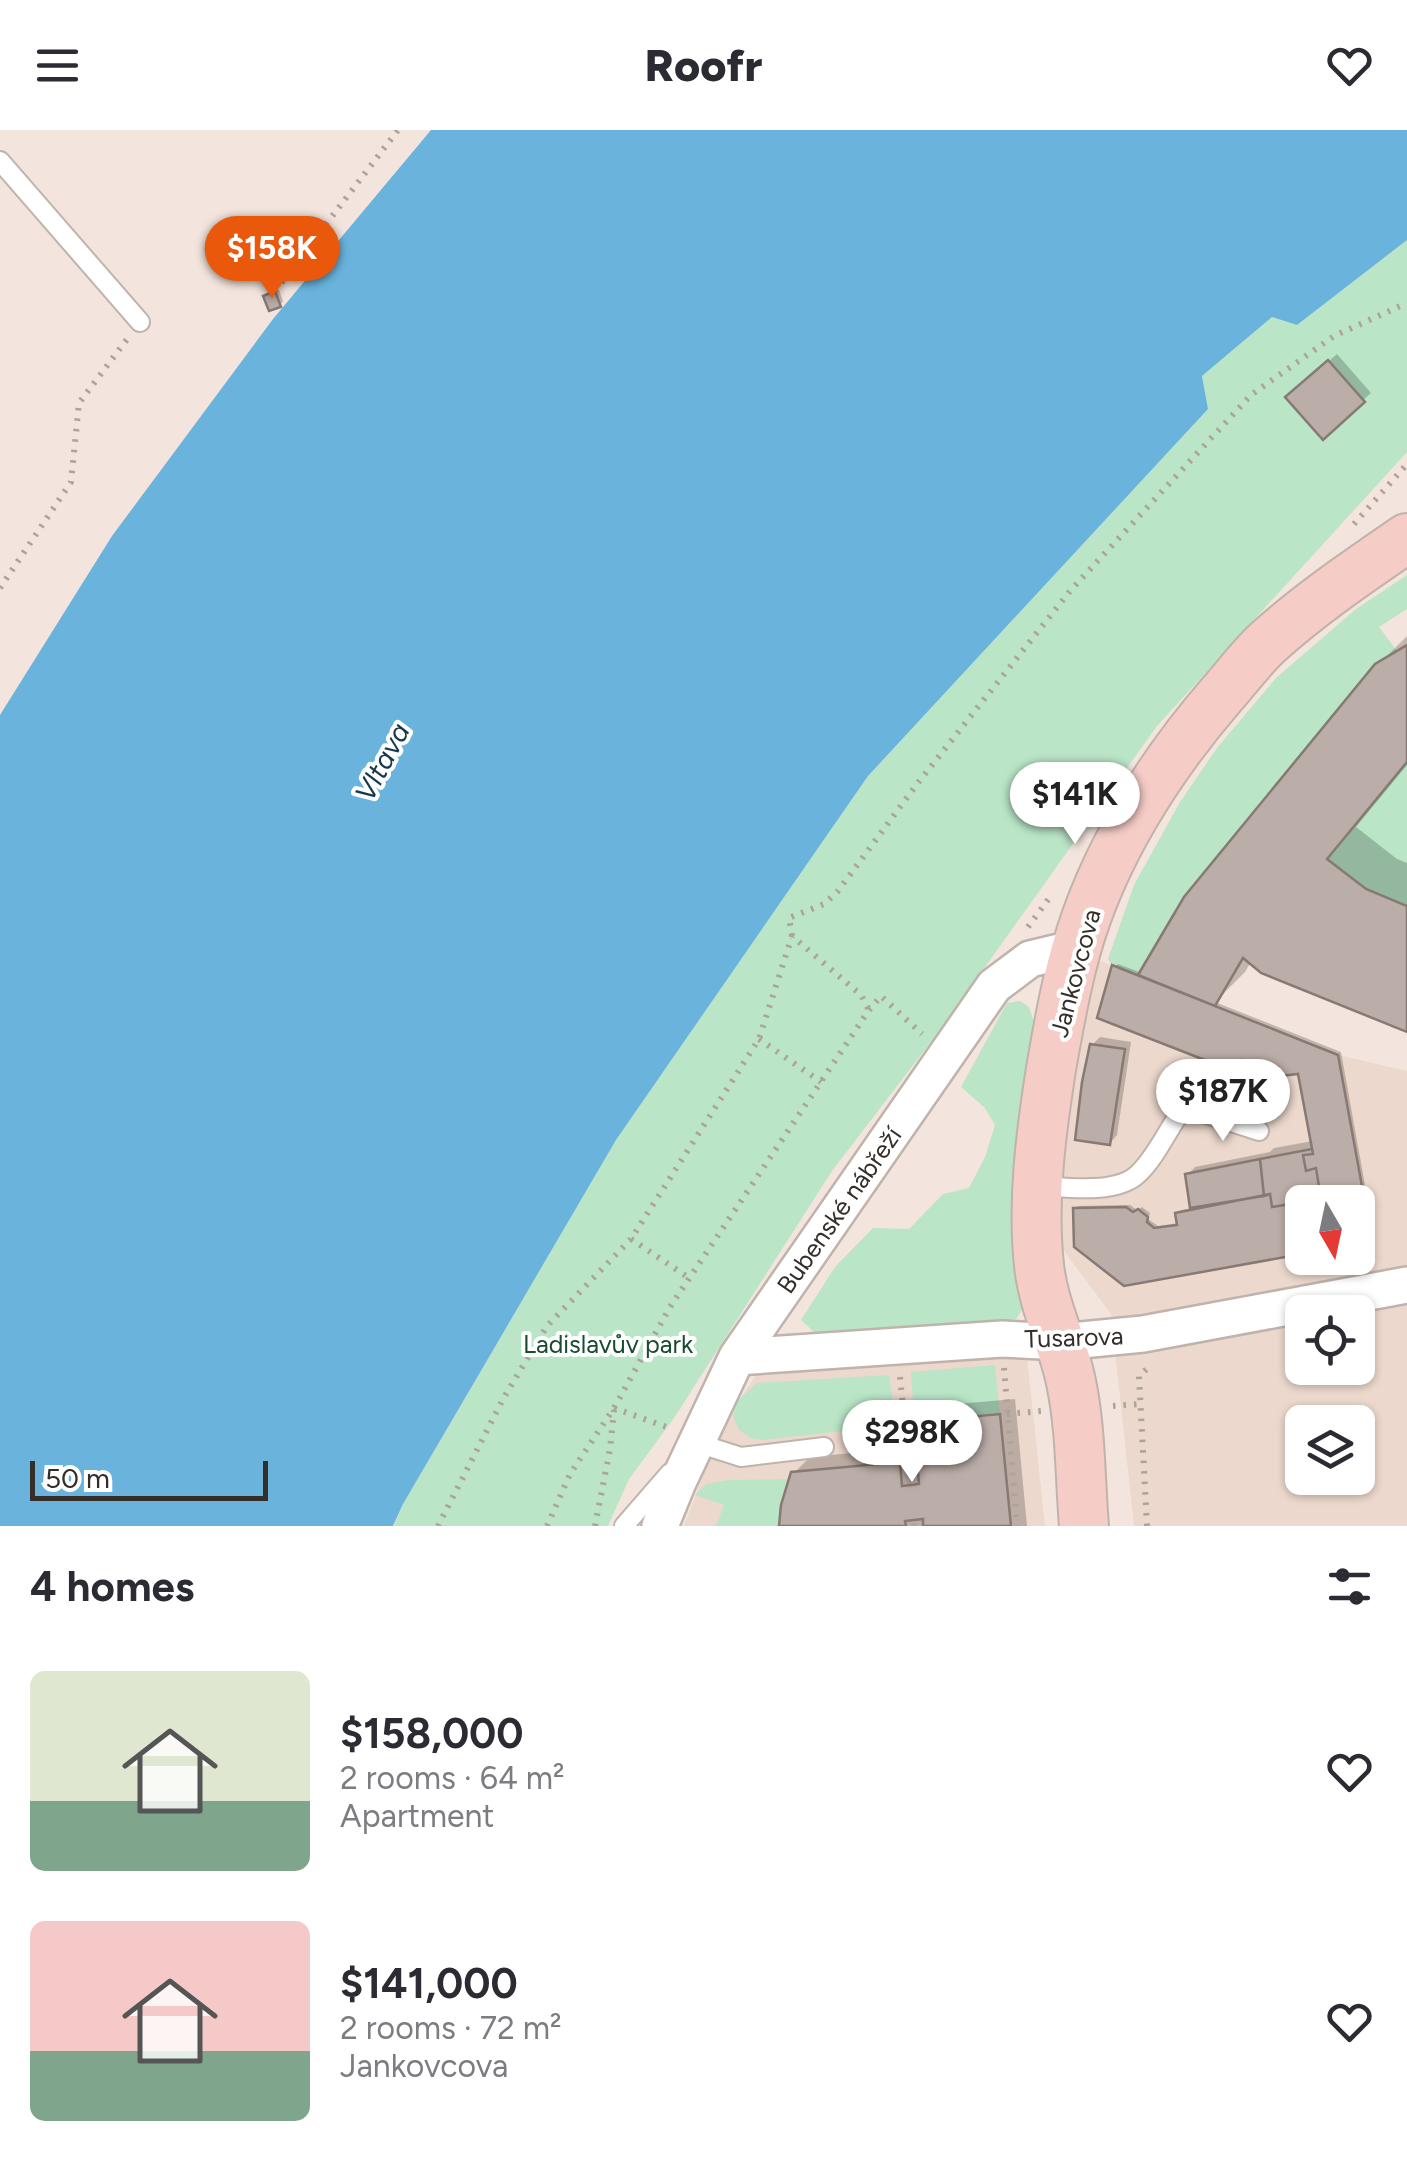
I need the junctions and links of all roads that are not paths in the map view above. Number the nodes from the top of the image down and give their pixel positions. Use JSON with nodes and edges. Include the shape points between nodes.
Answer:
{"nodes":[{"id":1,"x":0,"y":162,"type":"edge"},
{"id":2,"x":140,"y":322,"type":"road end"},
{"id":3,"x":1407,"y":538,"type":"edge"},
{"id":4,"x":1076,"y":948,"type":"junction"},
{"id":5,"x":1259,"y":1132,"type":"dead end"},
{"id":6,"x":1037,"y":1186,"type":"junction"},
{"id":7,"x":1407,"y":1284,"type":"edge"},
{"id":8,"x":1062,"y":1342,"type":"junction"},
{"id":9,"x":737,"y":1358,"type":"junction"},
{"id":10,"x":687,"y":1437,"type":"junction"},
{"id":11,"x":824,"y":1447,"type":"dead end"},
{"id":12,"x":624,"y":1526,"type":"edge"},
{"id":13,"x":660,"y":1526,"type":"edge"},
{"id":14,"x":1084,"y":1526,"type":"edge"}],
"edges":[{"from":1,"to":2,"type":"lane"},
{"from":3,"to":4,"type":"street","name":"Jankovcova","via":[[1266,644],[1189,732],[1130,823]]},
{"from":4,"to":6,"type":"street","name":"Jankovcova","via":[[1040,1133]]},
{"from":4,"to":9,"type":"street","name":"Bubenské nábřeží","via":[[1030,959],[994,986]]},
{"from":5,"to":6,"type":"lane","via":[[1183,1109],[1127,1183]]},
{"from":6,"to":8,"type":"street","name":"Jankovcova","via":[[1039,1264]]},
{"from":7,"to":8,"type":"street","name":"Tusarova","via":[[1143,1334]]},
{"from":8,"to":9,"type":"street","name":"Tusarova","via":[[1002,1339]]},
{"from":8,"to":14,"type":"street","name":"Jankovcova","via":[[1075,1408]]},
{"from":9,"to":10,"type":"street","name":"Bubenské nábřeží"},
{"from":10,"to":11,"type":"lane","via":[[742,1457]]},
{"from":10,"to":12,"type":"lane"},
{"from":10,"to":13,"type":"street","name":"Bubenské nábřeží"}]}
